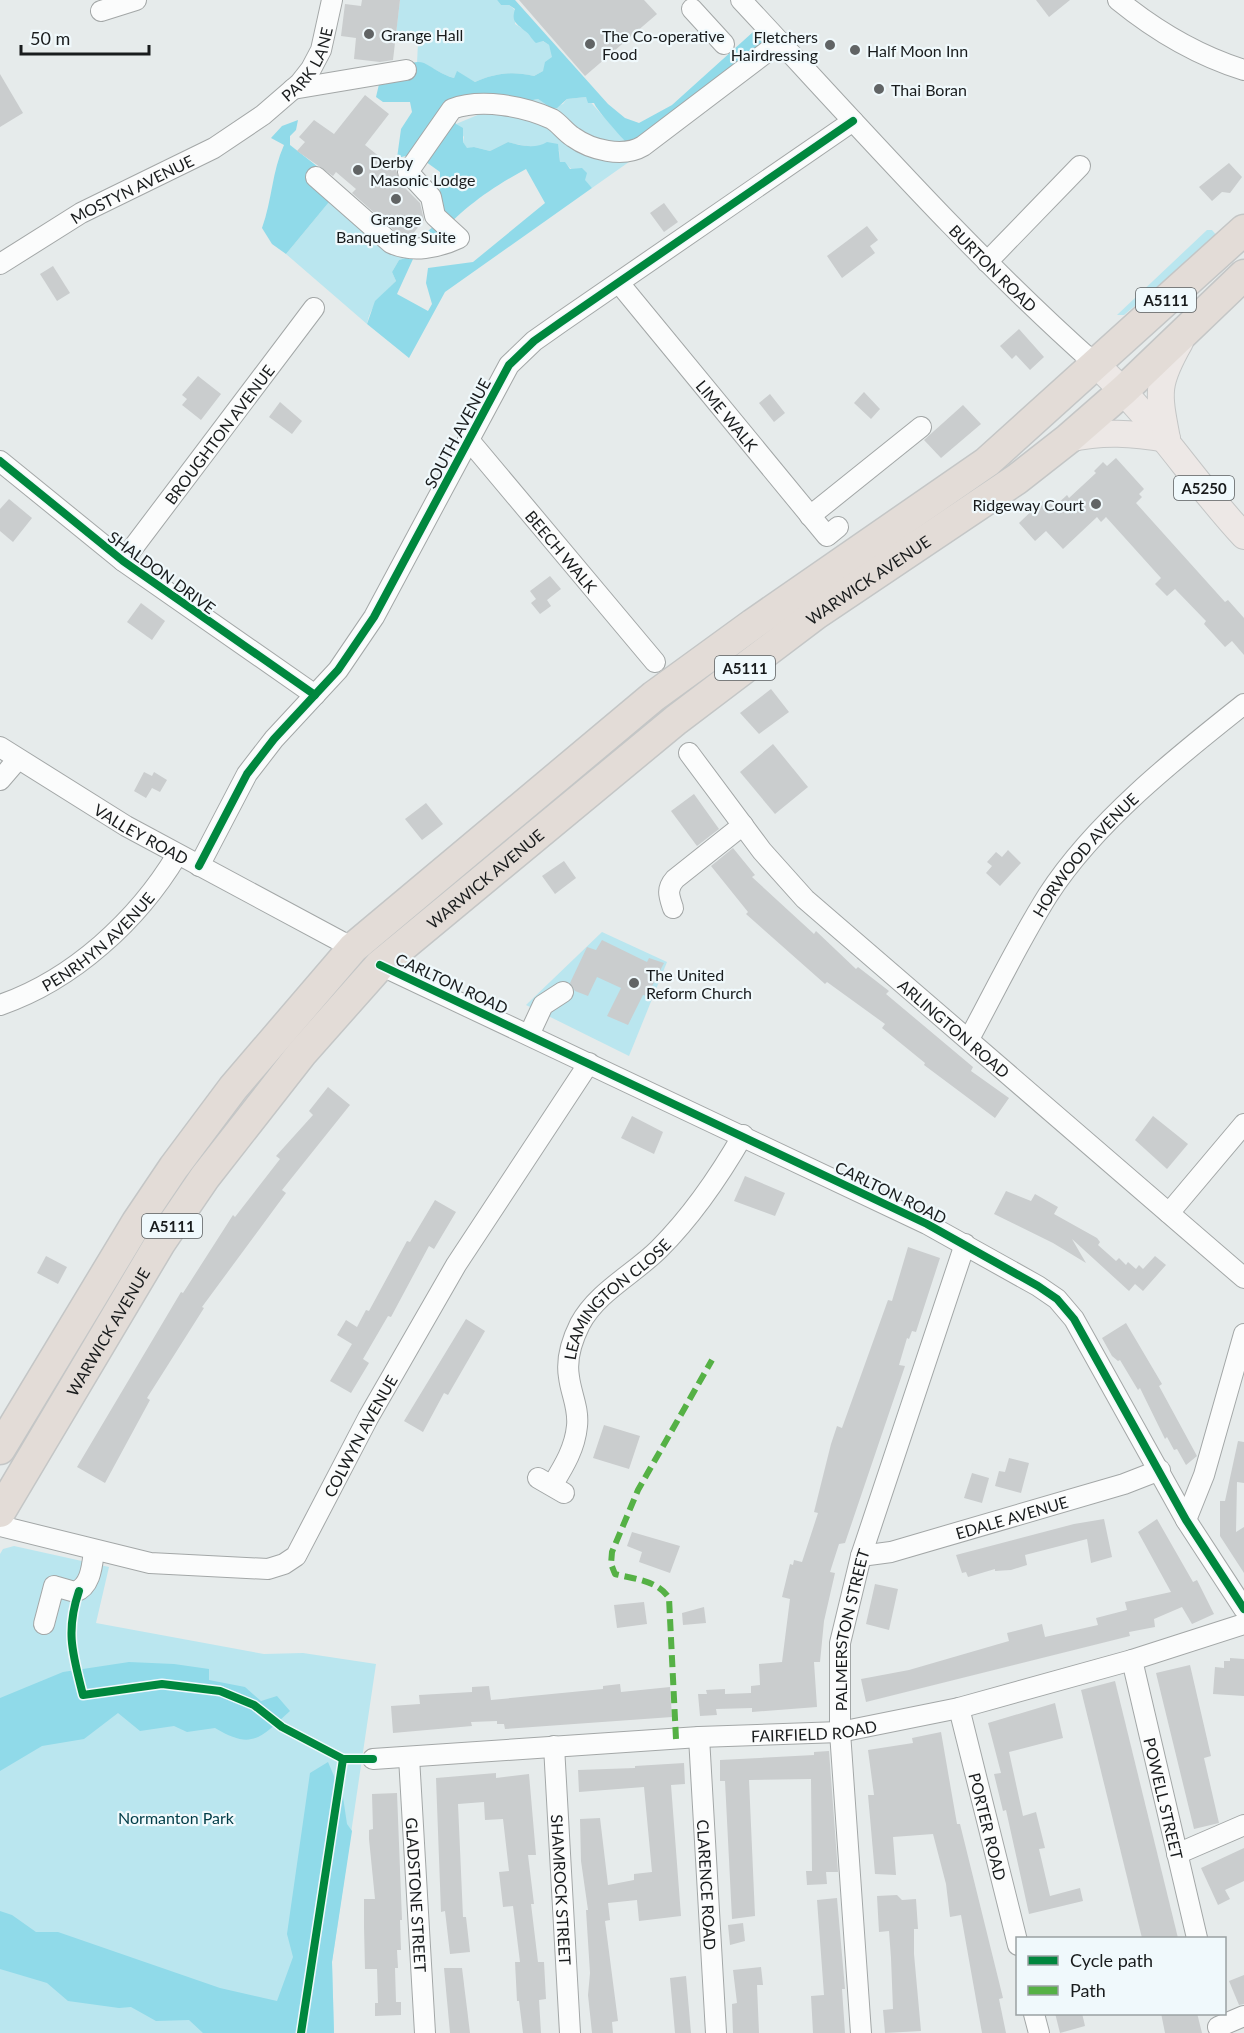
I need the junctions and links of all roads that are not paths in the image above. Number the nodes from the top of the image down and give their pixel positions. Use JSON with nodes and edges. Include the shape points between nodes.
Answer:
{"nodes":[{"id":1,"x":136,"y":0,"type":"edge"},
{"id":2,"x":332,"y":0,"type":"edge"},
{"id":3,"x":741,"y":0,"type":"edge"},
{"id":4,"x":1118,"y":0,"type":"edge"},
{"id":5,"x":690,"y":8,"type":"edge"},
{"id":6,"x":101,"y":11,"type":"dead end"},
{"id":7,"x":780,"y":42,"type":"junction"},
{"id":8,"x":724,"y":44,"type":"dead end"},
{"id":9,"x":406,"y":70,"type":"dead end"},
{"id":10,"x":1244,"y":70,"type":"edge"},
{"id":11,"x":293,"y":89,"type":"junction"},
{"id":12,"x":263,"y":115,"type":"joint"},
{"id":13,"x":853,"y":121,"type":"junction"},
{"id":14,"x":1080,"y":166,"type":"dead end"},
{"id":15,"x":316,"y":177,"type":"dead end"},
{"id":16,"x":1244,"y":231,"type":"edge"},
{"id":17,"x":987,"y":262,"type":"junction"},
{"id":18,"x":0,"y":264,"type":"edge"},
{"id":19,"x":1244,"y":275,"type":"edge"},
{"id":20,"x":619,"y":283,"type":"junction"},
{"id":21,"x":314,"y":308,"type":"dead end"},
{"id":22,"x":1186,"y":331,"type":"junction"},
{"id":23,"x":1094,"y":363,"type":"junction"},
{"id":24,"x":1124,"y":390,"type":"junction"},
{"id":25,"x":921,"y":427,"type":"dead end"},
{"id":26,"x":468,"y":439,"type":"junction"},
{"id":27,"x":1068,"y":439,"type":"junction"},
{"id":28,"x":1167,"y":439,"type":"junction"},
{"id":29,"x":0,"y":461,"type":"edge"},
{"id":30,"x":987,"y":462,"type":"junction"},
{"id":31,"x":810,"y":516,"type":"junction"},
{"id":32,"x":838,"y":527,"type":"dead end"},
{"id":33,"x":1244,"y":536,"type":"edge"},
{"id":34,"x":123,"y":561,"type":"junction"},
{"id":35,"x":655,"y":662,"type":"dead end"},
{"id":36,"x":315,"y":695,"type":"junction"},
{"id":37,"x":1244,"y":704,"type":"edge"},
{"id":38,"x":0,"y":747,"type":"edge"},
{"id":39,"x":689,"y":753,"type":"dead end"},
{"id":40,"x":18,"y":759,"type":"junction"},
{"id":41,"x":0,"y":780,"type":"edge"},
{"id":42,"x":743,"y":825,"type":"junction"},
{"id":43,"x":177,"y":855,"type":"junction"},
{"id":44,"x":199,"y":866,"type":"junction"},
{"id":45,"x":673,"y":908,"type":"dead end"},
{"id":46,"x":353,"y":948,"type":"junction"},
{"id":47,"x":380,"y":964,"type":"junction"},
{"id":48,"x":563,"y":992,"type":"dead end"},
{"id":49,"x":0,"y":1005,"type":"edge"},
{"id":50,"x":529,"y":1035,"type":"junction"},
{"id":51,"x":969,"y":1039,"type":"junction"},
{"id":52,"x":589,"y":1063,"type":"junction"},
{"id":53,"x":1244,"y":1124,"type":"edge"},
{"id":54,"x":743,"y":1136,"type":"junction"},
{"id":55,"x":1169,"y":1213,"type":"junction"},
{"id":56,"x":965,"y":1244,"type":"junction"},
{"id":57,"x":1244,"y":1278,"type":"edge"},
{"id":58,"x":1244,"y":1334,"type":"edge"},
{"id":59,"x":0,"y":1449,"type":"edge"},
{"id":60,"x":1160,"y":1470,"type":"junction"},
{"id":61,"x":552,"y":1485,"type":"dead end"},
{"id":62,"x":0,"y":1512,"type":"edge"},
{"id":63,"x":1186,"y":1520,"type":"junction"},
{"id":64,"x":0,"y":1526,"type":"edge"},
{"id":65,"x":94,"y":1551,"type":"junction"},
{"id":66,"x":861,"y":1556,"type":"junction"},
{"id":67,"x":1244,"y":1609,"type":"edge"},
{"id":68,"x":45,"y":1624,"type":"dead end"},
{"id":69,"x":1244,"y":1624,"type":"edge"},
{"id":70,"x":1132,"y":1660,"type":"junction"},
{"id":71,"x":959,"y":1708,"type":"junction"},
{"id":72,"x":840,"y":1732,"type":"junction"},
{"id":73,"x":699,"y":1737,"type":"junction"},
{"id":74,"x":554,"y":1746,"type":"junction"},
{"id":75,"x":409,"y":1756,"type":"junction"},
{"id":76,"x":373,"y":1759,"type":"dead end"},
{"id":77,"x":1244,"y":1825,"type":"edge"},
{"id":78,"x":1177,"y":1854,"type":"junction"},
{"id":79,"x":1197,"y":1937,"type":"edge"},
{"id":80,"x":1016,"y":1941,"type":"edge"},
{"id":81,"x":1034,"y":2015,"type":"edge"},
{"id":82,"x":1244,"y":2016,"type":"edge"},
{"id":83,"x":1218,"y":2025,"type":"edge"},
{"id":84,"x":425,"y":2033,"type":"edge"},
{"id":85,"x":570,"y":2033,"type":"edge"},
{"id":86,"x":716,"y":2033,"type":"edge"},
{"id":87,"x":861,"y":2033,"type":"edge"},
{"id":88,"x":1039,"y":2033,"type":"edge"}],
"edges":[{"from":1,"to":6,"type":"street"},
{"from":2,"to":11,"type":"street","name":"PARK LANE","via":[[321,50]]},
{"from":3,"to":7,"type":"street","name":"BURTON ROAD"},
{"from":4,"to":10,"type":"street","via":[[1160,32],[1192,50]]},
{"from":5,"to":8,"type":"street"},
{"from":7,"to":13,"type":"street","name":"BURTON ROAD"},
{"from":7,"to":15,"type":"street","via":[[633,151],[598,149],[581,142],[553,120],[526,111],[474,104],[452,110],[408,172],[431,197],[435,216],[459,238],[443,245],[400,247],[391,243]]},
{"from":9,"to":11,"type":"street"},
{"from":11,"to":12,"type":"street","name":"PARK LANE"},
{"from":12,"to":18,"type":"street","name":"MOSTYN AVENUE","via":[[214,148],[81,213]]},
{"from":13,"to":17,"type":"street","name":"BURTON ROAD"},
{"from":13,"to":20,"type":"street","name":"SOUTH AVENUE"},
{"from":14,"to":17,"type":"street"},
{"from":16,"to":23,"type":"highway","number":"A5111"},
{"from":17,"to":23,"type":"street","name":"BURTON ROAD"},
{"from":19,"to":22,"type":"highway","number":"A5111"},
{"from":20,"to":26,"type":"street","name":"SOUTH AVENUE","via":[[518,354]]},
{"from":20,"to":31,"type":"street","name":"LIME WALK"},
{"from":21,"to":34,"type":"street","name":"BROUGHTON AVENUE"},
{"from":22,"to":24,"type":"highway","number":"A5111"},
{"from":22,"to":28,"type":"main road","number":"A5250","via":[[1162,378]]},
{"from":23,"to":24,"type":"main road","name":"BURTON ROAD","number":"A5250"},
{"from":23,"to":30,"type":"highway","name":"WARWICK AVENUE","number":"A5111"},
{"from":24,"to":27,"type":"highway","name":"WARWICK AVENUE","number":"A5111"},
{"from":24,"to":28,"type":"main road","name":"BURTON ROAD","number":"A5250"},
{"from":24,"to":30,"type":"highway","number":"A5111","via":[[1090,401],[1033,445]]},
{"from":25,"to":31,"type":"street"},
{"from":26,"to":35,"type":"street","name":"BEECH WALK"},
{"from":26,"to":36,"type":"street","name":"SOUTH AVENUE","via":[[374,617],[345,661]]},
{"from":27,"to":28,"type":"main road","via":[[1118,433]]},
{"from":27,"to":47,"type":"highway","name":"WARWICK AVENUE","number":"A5111","via":[[1017,479],[816,614],[676,720]]},
{"from":28,"to":33,"type":"main road","name":"BURTON ROAD","number":"A5250"},
{"from":29,"to":34,"type":"street","name":"SHALDON DRIVE"},
{"from":30,"to":46,"type":"highway","name":"WARWICK AVENUE","number":"A5111","via":[[654,696]]},
{"from":31,"to":32,"type":"street","name":"LIME WALK","via":[[826,536]]},
{"from":34,"to":36,"type":"street","name":"SHALDON DRIVE"},
{"from":36,"to":44,"type":"street","name":"SOUTH AVENUE","via":[[247,774]]},
{"from":37,"to":51,"type":"street","name":"HORWOOD AVENUE","via":[[1111,820],[1069,868],[1036,916]]},
{"from":38,"to":40,"type":"street","name":"VALLEY ROAD"},
{"from":39,"to":42,"type":"street","name":"ARLINGTON ROAD"},
{"from":40,"to":41,"type":"street"},
{"from":40,"to":43,"type":"street","name":"VALLEY ROAD"},
{"from":42,"to":45,"type":"street","via":[[675,879],[668,895]]},
{"from":42,"to":51,"type":"street","name":"ARLINGTON ROAD","via":[[806,899]]},
{"from":43,"to":44,"type":"street","name":"VALLEY ROAD"},
{"from":43,"to":49,"type":"street","name":"PENRHYN AVENUE","via":[[147,897],[84,959],[49,983]]},
{"from":44,"to":46,"type":"street","name":"VALLEY ROAD"},
{"from":46,"to":59,"type":"highway","name":"WARWICK AVENUE","number":"A5111","via":[[233,1088],[174,1167],[124,1242]]},
{"from":47,"to":50,"type":"street","name":"CARLTON ROAD"},
{"from":47,"to":62,"type":"highway","name":"WARWICK AVENUE","number":"A5111","via":[[205,1177],[142,1273]]},
{"from":48,"to":50,"type":"street","via":[[543,1005]]},
{"from":50,"to":52,"type":"street","name":"CARLTON ROAD"},
{"from":51,"to":55,"type":"street","name":"ARLINGTON ROAD"},
{"from":52,"to":54,"type":"street","name":"CARLTON ROAD"},
{"from":52,"to":65,"type":"street","name":"COLWYN AVENUE","via":[[456,1265],[368,1418],[296,1556],[267,1569],[231,1569],[150,1563]]},
{"from":53,"to":55,"type":"street"},
{"from":54,"to":56,"type":"street","name":"CARLTON ROAD"},
{"from":54,"to":61,"type":"street","name":"LEAMINGTON CLOSE","via":[[719,1174],[660,1248],[599,1299],[581,1324],[568,1368],[575,1395],[577,1431],[566,1464]]},
{"from":55,"to":57,"type":"street","name":"ARLINGTON ROAD"},
{"from":56,"to":60,"type":"street","name":"CARLTON ROAD","via":[[1057,1299],[1074,1319]]},
{"from":56,"to":66,"type":"street","name":"PALMERSTON STREET"},
{"from":58,"to":63,"type":"street","via":[[1204,1475]]},
{"from":60,"to":63,"type":"street","name":"CARLTON ROAD"},
{"from":60,"to":66,"type":"street","name":"EDALE AVENUE","via":[[911,1546]]},
{"from":63,"to":67,"type":"street","name":"CARLTON ROAD"},
{"from":64,"to":65,"type":"street","name":"COLWYN AVENUE"},
{"from":65,"to":68,"type":"street","via":[[82,1588],[75,1592],[54,1586]]},
{"from":66,"to":72,"type":"street","name":"PALMERSTON STREET","via":[[840,1643]]},
{"from":69,"to":70,"type":"street","name":"FAIRFIELD ROAD"},
{"from":70,"to":71,"type":"street","name":"FAIRFIELD ROAD"},
{"from":70,"to":78,"type":"street","name":"POWELL STREET"},
{"from":71,"to":72,"type":"street","name":"FAIRFIELD ROAD"},
{"from":71,"to":80,"type":"street","name":"PORTER ROAD"},
{"from":72,"to":73,"type":"street","name":"FAIRFIELD ROAD"},
{"from":72,"to":87,"type":"street","name":"PALMERSTON STREET"},
{"from":73,"to":74,"type":"street","name":"FAIRFIELD ROAD"},
{"from":73,"to":86,"type":"street","name":"CLARENCE ROAD"},
{"from":74,"to":75,"type":"street","name":"FAIRFIELD ROAD"},
{"from":74,"to":85,"type":"street","name":"SHAMROCK STREET"},
{"from":75,"to":76,"type":"street","name":"FAIRFIELD ROAD"},
{"from":75,"to":84,"type":"street","name":"GLADSTONE STREET"},
{"from":77,"to":78,"type":"street"},
{"from":78,"to":79,"type":"street","name":"POWELL STREET"},
{"from":81,"to":88,"type":"street"},
{"from":82,"to":83,"type":"street"}]}
